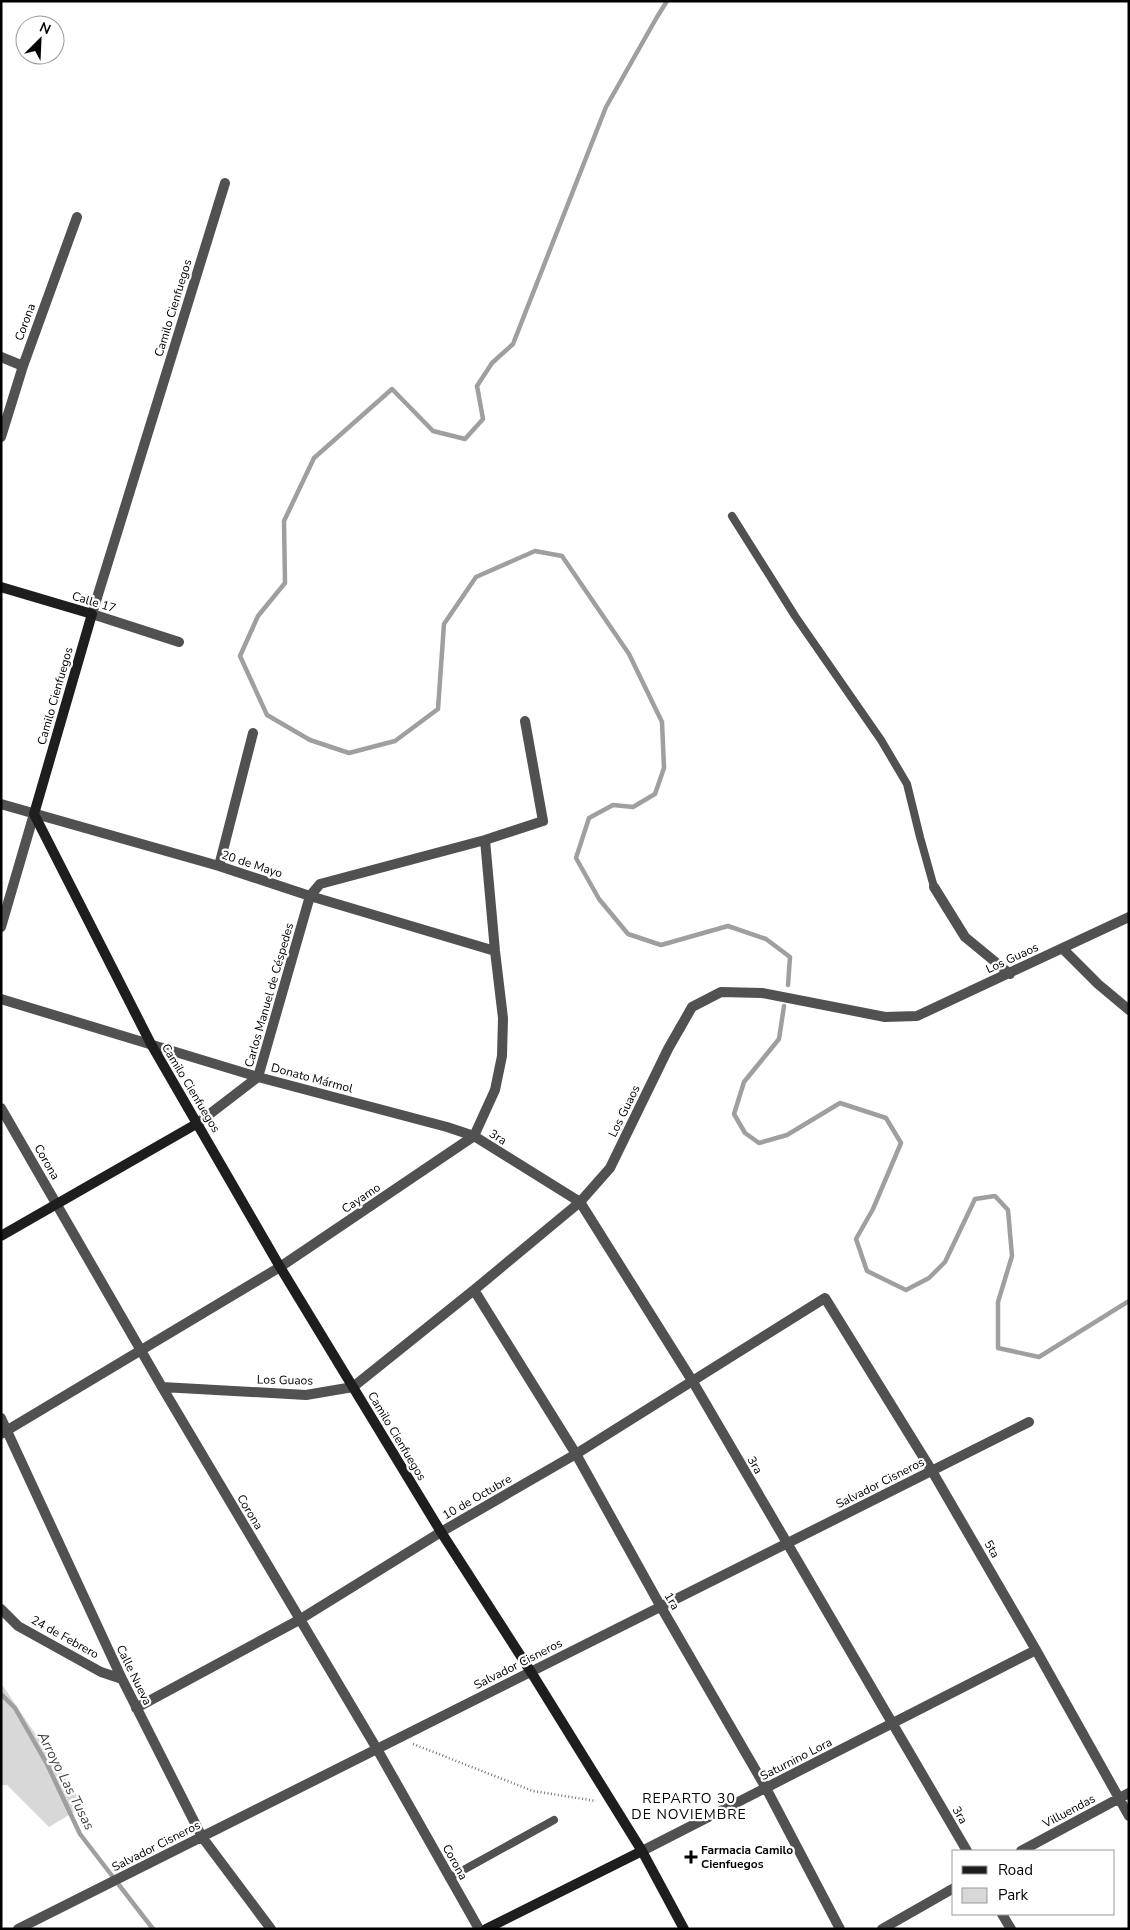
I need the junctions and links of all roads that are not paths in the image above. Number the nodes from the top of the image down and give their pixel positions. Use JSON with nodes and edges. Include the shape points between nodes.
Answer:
{"nodes":[{"id":1,"x":225,"y":183,"type":"dead end"},
{"id":2,"x":77,"y":217,"type":"dead end"},
{"id":3,"x":1,"y":357,"type":"edge"},
{"id":4,"x":22,"y":366,"type":"junction"},
{"id":5,"x":1,"y":438,"type":"edge"},
{"id":6,"x":732,"y":516,"type":"dead end"},
{"id":7,"x":1,"y":588,"type":"edge"},
{"id":8,"x":92,"y":614,"type":"junction"},
{"id":9,"x":179,"y":642,"type":"dead end"},
{"id":10,"x":525,"y":721,"type":"dead end"},
{"id":11,"x":253,"y":733,"type":"dead end"},
{"id":12,"x":1,"y":804,"type":"edge"},
{"id":13,"x":34,"y":814,"type":"junction"},
{"id":14,"x":486,"y":840,"type":"junction"},
{"id":15,"x":219,"y":866,"type":"junction"},
{"id":16,"x":934,"y":887,"type":"joint"},
{"id":17,"x":310,"y":896,"type":"junction"},
{"id":18,"x":1129,"y":917,"type":"edge"},
{"id":19,"x":1,"y":927,"type":"edge"},
{"id":20,"x":1063,"y":949,"type":"junction"},
{"id":21,"x":495,"y":950,"type":"junction"},
{"id":22,"x":1010,"y":974,"type":"junction"},
{"id":23,"x":1,"y":999,"type":"edge"},
{"id":24,"x":1129,"y":1010,"type":"edge"},
{"id":25,"x":151,"y":1044,"type":"junction"},
{"id":26,"x":258,"y":1076,"type":"junction"},
{"id":27,"x":1,"y":1108,"type":"edge"},
{"id":28,"x":198,"y":1123,"type":"junction"},
{"id":29,"x":474,"y":1136,"type":"junction"},
{"id":30,"x":580,"y":1202,"type":"junction"},
{"id":31,"x":57,"y":1204,"type":"junction"},
{"id":32,"x":1,"y":1236,"type":"edge"},
{"id":33,"x":280,"y":1268,"type":"junction"},
{"id":34,"x":474,"y":1290,"type":"junction"},
{"id":35,"x":825,"y":1298,"type":"joint"},
{"id":36,"x":141,"y":1352,"type":"junction"},
{"id":37,"x":693,"y":1382,"type":"junction"},
{"id":38,"x":162,"y":1387,"type":"junction"},
{"id":39,"x":353,"y":1387,"type":"junction"},
{"id":40,"x":1,"y":1418,"type":"edge"},
{"id":41,"x":1029,"y":1422,"type":"dead end"},
{"id":42,"x":4,"y":1432,"type":"edge"},
{"id":43,"x":576,"y":1454,"type":"junction"},
{"id":44,"x":932,"y":1471,"type":"junction"},
{"id":45,"x":441,"y":1532,"type":"junction"},
{"id":46,"x":786,"y":1544,"type":"junction"},
{"id":47,"x":661,"y":1606,"type":"junction"},
{"id":48,"x":1,"y":1609,"type":"edge"},
{"id":49,"x":299,"y":1620,"type":"junction"},
{"id":50,"x":1036,"y":1650,"type":"junction"},
{"id":51,"x":531,"y":1672,"type":"junction"},
{"id":52,"x":122,"y":1680,"type":"junction"},
{"id":53,"x":136,"y":1708,"type":"junction"},
{"id":54,"x":893,"y":1724,"type":"junction"},
{"id":55,"x":377,"y":1749,"type":"junction"},
{"id":56,"x":766,"y":1788,"type":"junction"},
{"id":57,"x":1129,"y":1793,"type":"edge"},
{"id":58,"x":1119,"y":1799,"type":"junction"},
{"id":59,"x":1129,"y":1816,"type":"edge"},
{"id":60,"x":554,"y":1820,"type":"dead end"},
{"id":61,"x":202,"y":1837,"type":"junction"},
{"id":62,"x":966,"y":1850,"type":"edge"},
{"id":63,"x":1024,"y":1850,"type":"edge"},
{"id":64,"x":642,"y":1852,"type":"junction"},
{"id":65,"x":449,"y":1878,"type":"junction"},
{"id":66,"x":952,"y":1889,"type":"edge"},
{"id":67,"x":1003,"y":1915,"type":"edge"},
{"id":68,"x":18,"y":1929,"type":"edge"},
{"id":69,"x":271,"y":1929,"type":"edge"},
{"id":70,"x":478,"y":1929,"type":"edge"},
{"id":71,"x":486,"y":1929,"type":"edge"},
{"id":72,"x":684,"y":1929,"type":"edge"},
{"id":73,"x":840,"y":1929,"type":"edge"},
{"id":74,"x":882,"y":1929,"type":"edge"},
{"id":75,"x":1011,"y":1929,"type":"edge"}],
"edges":[{"from":1,"to":8,"type":"street","name":"Camilo Cienfuegos"},
{"from":2,"to":4,"type":"street","name":"Corona"},
{"from":3,"to":4,"type":"street"},
{"from":4,"to":5,"type":"street","name":"Corona"},
{"from":6,"to":16,"type":"lane","via":[[907,784]]},
{"from":7,"to":8,"type":"street","name":"Calle 17"},
{"from":8,"to":9,"type":"street","name":"Calle 17"},
{"from":8,"to":13,"type":"street","name":"Camilo Cienfuegos"},
{"from":10,"to":14,"type":"street","via":[[543,821]]},
{"from":11,"to":15,"type":"street"},
{"from":12,"to":13,"type":"street","name":"20 de Mayo"},
{"from":13,"to":15,"type":"street","name":"20 de Mayo"},
{"from":13,"to":19,"type":"street"},
{"from":13,"to":25,"type":"street","name":"Camilo Cienfuegos"},
{"from":14,"to":17,"type":"street","via":[[320,884]]},
{"from":14,"to":21,"type":"street"},
{"from":15,"to":17,"type":"street","name":"20 de Mayo"},
{"from":16,"to":22,"type":"street","via":[[965,937]]},
{"from":17,"to":21,"type":"street","name":"20 de Mayo"},
{"from":17,"to":26,"type":"street","name":"Carlos Manuel de Céspedes"},
{"from":18,"to":20,"type":"street","name":"Los Guaos"},
{"from":20,"to":22,"type":"street","name":"Los Guaos"},
{"from":20,"to":24,"type":"street"},
{"from":21,"to":29,"type":"street","via":[[503,1018],[502,1056],[495,1090]]},
{"from":22,"to":30,"type":"street","name":"Los Guaos","via":[[917,1016],[885,1017],[762,992],[721,992],[692,1007],[610,1168]]},
{"from":23,"to":25,"type":"street","name":"Donato Mármol"},
{"from":25,"to":26,"type":"street","name":"Donato Mármol"},
{"from":25,"to":28,"type":"street","name":"Camilo Cienfuegos"},
{"from":26,"to":28,"type":"street","name":"Carlos Manuel de Céspedes"},
{"from":26,"to":29,"type":"street","name":"Donato Mármol"},
{"from":27,"to":31,"type":"street","name":"Corona"},
{"from":28,"to":31,"type":"street","name":"Carlos Manuel de Céspedes"},
{"from":28,"to":33,"type":"street","name":"Camilo Cienfuegos"},
{"from":29,"to":30,"type":"street","name":"3ra"},
{"from":29,"to":33,"type":"street","name":"Cayamo"},
{"from":30,"to":34,"type":"street","name":"Los Guaos"},
{"from":30,"to":37,"type":"street","name":"3ra"},
{"from":31,"to":32,"type":"street","name":"Carlos Manuel de Céspedes"},
{"from":31,"to":36,"type":"street","name":"Corona"},
{"from":33,"to":36,"type":"street","name":"Cayamo"},
{"from":33,"to":39,"type":"street","name":"Camilo Cienfuegos"},
{"from":34,"to":39,"type":"street","name":"Los Guaos"},
{"from":34,"to":43,"type":"street","name":"1ra"},
{"from":35,"to":37,"type":"street","name":"10 de Octubre"},
{"from":35,"to":44,"type":"street","name":"5ta"},
{"from":36,"to":38,"type":"street","name":"Corona"},
{"from":36,"to":42,"type":"street","name":"Cayamo"},
{"from":37,"to":43,"type":"street","name":"10 de Octubre"},
{"from":37,"to":46,"type":"street","name":"3ra"},
{"from":38,"to":39,"type":"street","name":"Los Guaos","via":[[306,1395]]},
{"from":38,"to":49,"type":"street","name":"Corona"},
{"from":39,"to":45,"type":"street","name":"Camilo Cienfuegos"},
{"from":40,"to":42,"type":"street","name":"Calle Nueva"},
{"from":41,"to":44,"type":"street","name":"Salvador Cisneros"},
{"from":42,"to":52,"type":"street","name":"Calle Nueva"},
{"from":43,"to":45,"type":"street","name":"10 de Octubre"},
{"from":43,"to":47,"type":"street","name":"1ra"},
{"from":44,"to":46,"type":"street","name":"Salvador Cisneros"},
{"from":44,"to":50,"type":"street","name":"5ta"},
{"from":45,"to":49,"type":"street","name":"10 de Octubre"},
{"from":45,"to":51,"type":"street","name":"Camilo Cienfuegos"},
{"from":46,"to":47,"type":"street","name":"Salvador Cisneros"},
{"from":46,"to":54,"type":"street","name":"3ra"},
{"from":47,"to":51,"type":"street","name":"Salvador Cisneros"},
{"from":47,"to":56,"type":"street","name":"1ra"},
{"from":48,"to":52,"type":"street","name":"24 de Febrero","via":[[18,1626],[101,1672]]},
{"from":49,"to":53,"type":"street","name":"10 de Octubre"},
{"from":49,"to":55,"type":"street","name":"Corona"},
{"from":50,"to":54,"type":"street","name":"Saturnino Lora"},
{"from":50,"to":58,"type":"street","name":"5ta"},
{"from":51,"to":55,"type":"street","name":"Salvador Cisneros"},
{"from":51,"to":64,"type":"street","name":"Camilo Cienfuegos"},
{"from":52,"to":53,"type":"street","name":"Calle Nueva"},
{"from":53,"to":61,"type":"street","name":"Calle Nueva"},
{"from":54,"to":56,"type":"street","name":"Saturnino Lora"},
{"from":54,"to":62,"type":"street","name":"3ra"},
{"from":55,"to":61,"type":"street","name":"Salvador Cisneros"},
{"from":55,"to":65,"type":"street","name":"Corona"},
{"from":56,"to":64,"type":"street","name":"Saturnino Lora"},
{"from":56,"to":73,"type":"street","name":"1ra"},
{"from":57,"to":58,"type":"street","name":"Villuendas"},
{"from":58,"to":59,"type":"street","name":"5ta"},
{"from":58,"to":63,"type":"street","name":"Villuendas"},
{"from":60,"to":65,"type":"lane"},
{"from":61,"to":68,"type":"street","name":"Salvador Cisneros"},
{"from":61,"to":69,"type":"street","name":"Calle Nueva"},
{"from":64,"to":71,"type":"street","name":"Saturnino Lora"},
{"from":64,"to":72,"type":"street","name":"Camilo Cienfuegos"},
{"from":65,"to":70,"type":"street","name":"Corona"},
{"from":66,"to":74,"type":"street"},
{"from":67,"to":75,"type":"street"}]}
